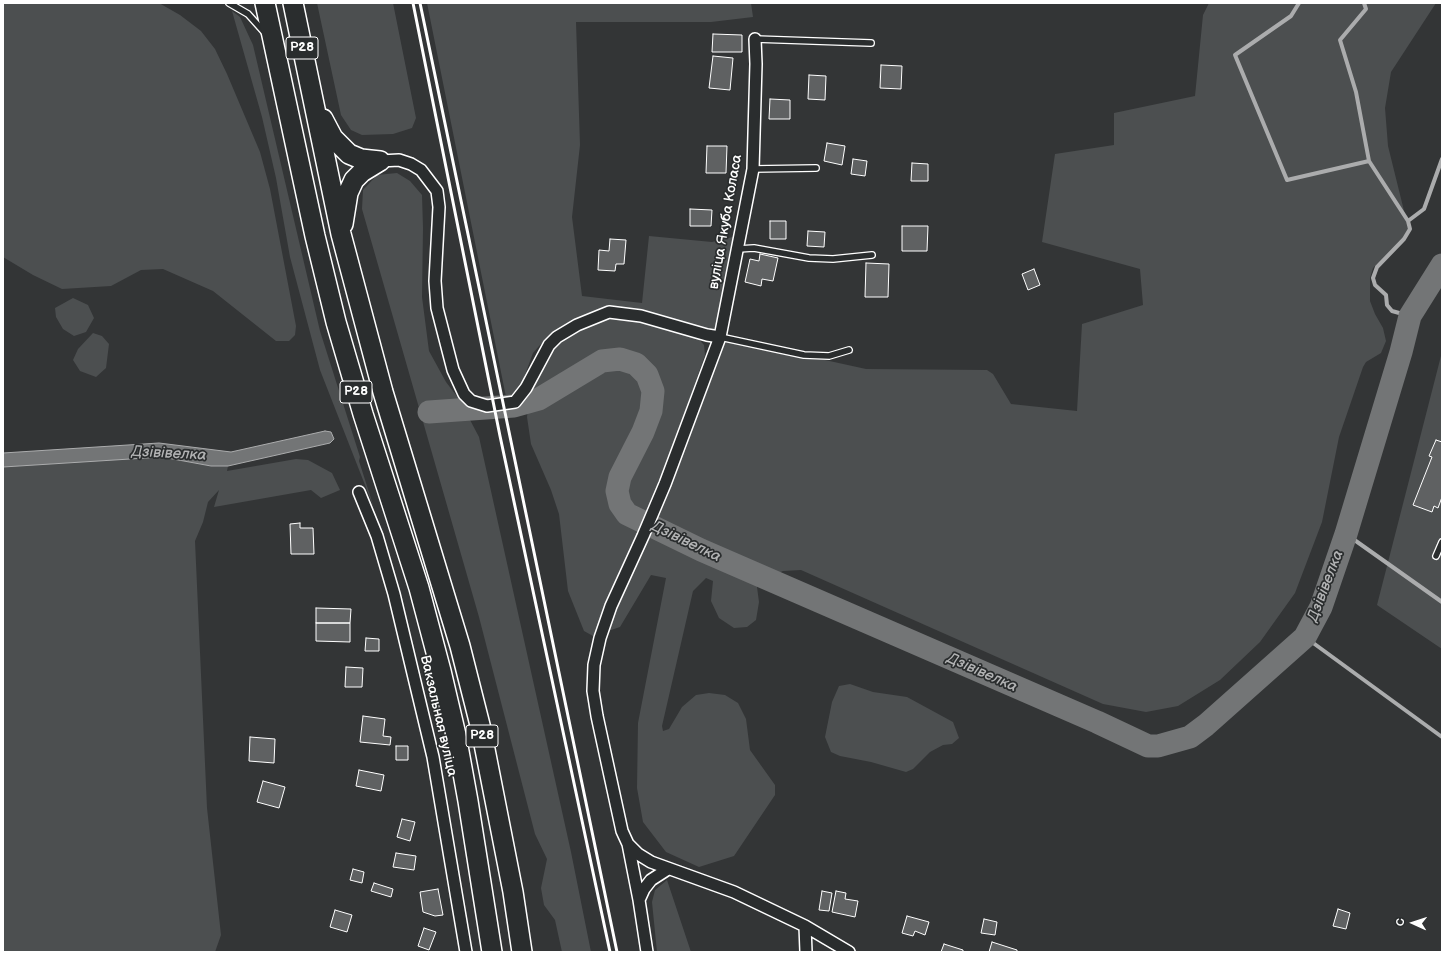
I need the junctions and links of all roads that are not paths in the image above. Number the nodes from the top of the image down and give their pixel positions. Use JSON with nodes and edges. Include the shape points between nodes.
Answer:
{"nodes":[{"id":1,"x":229,"y":3,"type":"edge"},
{"id":2,"x":265,"y":3,"type":"edge"},
{"id":3,"x":293,"y":3,"type":"edge"},
{"id":4,"x":755,"y":39,"type":"joint"},
{"id":5,"x":872,"y":43,"type":"dead end"},
{"id":6,"x":274,"y":44,"type":"junction"},
{"id":7,"x":310,"y":92,"type":"junction"},
{"id":8,"x":380,"y":160,"type":"junction"},
{"id":9,"x":816,"y":168,"type":"dead end"},
{"id":10,"x":753,"y":169,"type":"junction"},
{"id":11,"x":341,"y":234,"type":"junction"},
{"id":12,"x":738,"y":249,"type":"junction"},
{"id":13,"x":872,"y":255,"type":"dead end"},
{"id":14,"x":720,"y":337,"type":"junction"},
{"id":15,"x":849,"y":350,"type":"dead end"},
{"id":16,"x":359,"y":492,"type":"dead end"},
{"id":17,"x":1442,"y":542,"type":"edge"},
{"id":18,"x":1436,"y":556,"type":"dead end"},
{"id":19,"x":628,"y":844,"type":"junction"},
{"id":20,"x":668,"y":870,"type":"junction"},
{"id":21,"x":639,"y":900,"type":"junction"},
{"id":22,"x":805,"y":926,"type":"junction"},
{"id":23,"x":466,"y":952,"type":"edge"},
{"id":24,"x":492,"y":952,"type":"edge"},
{"id":25,"x":522,"y":952,"type":"edge"},
{"id":26,"x":648,"y":952,"type":"edge"},
{"id":27,"x":806,"y":952,"type":"edge"},
{"id":28,"x":849,"y":952,"type":"edge"}],
"edges":[{"from":1,"to":6,"type":"lane","via":[[248,14]]},
{"from":2,"to":6,"type":"highway","number":"Р28"},
{"from":3,"to":7,"type":"highway","number":"Р28"},
{"from":4,"to":5,"type":"lane"},
{"from":4,"to":10,"type":"street","name":"вуліца Якуба Коласа"},
{"from":6,"to":24,"type":"highway","number":"Р28","via":[[336,322],[441,671],[468,801]]},
{"from":7,"to":8,"type":"highway","via":[[338,145],[361,159]]},
{"from":7,"to":11,"type":"highway","number":"Р28"},
{"from":8,"to":11,"type":"highway","via":[[354,180],[348,194]]},
{"from":8,"to":14,"type":"street","via":[[399,160],[411,164],[421,170],[437,191],[437,308],[456,377],[464,394],[471,400],[487,406],[515,402],[526,388],[549,345],[557,337],[577,325],[609,312],[641,316]]},
{"from":9,"to":10,"type":"lane"},
{"from":10,"to":12,"type":"street","name":"вуліца Якуба Коласа"},
{"from":11,"to":25,"type":"highway","number":"Р28","via":[[383,392],[460,646],[484,744]]},
{"from":12,"to":13,"type":"lane","via":[[754,248],[809,258],[833,259]]},
{"from":12,"to":14,"type":"street","name":"вуліца Якуба Коласа"},
{"from":14,"to":15,"type":"lane","via":[[804,356],[829,356]]},
{"from":14,"to":19,"type":"street","name":"вуліца Якуба Коласа","via":[[654,509],[611,606],[594,666],[593,691],[597,716],[622,831]]},
{"from":16,"to":23,"type":"street","name":"Вакзальная вуліца","via":[[394,594],[431,749]]},
{"from":17,"to":18,"type":"lane"},
{"from":19,"to":20,"type":"street","via":[[638,854]]},
{"from":19,"to":21,"type":"street","name":"вуліца Якуба Коласа"},
{"from":20,"to":21,"type":"street","via":[[651,880]]},
{"from":20,"to":22,"type":"street","via":[[734,892]]},
{"from":21,"to":26,"type":"street","name":"вуліца Якуба Коласа"},
{"from":22,"to":27,"type":"street"},
{"from":22,"to":28,"type":"street"}]}
